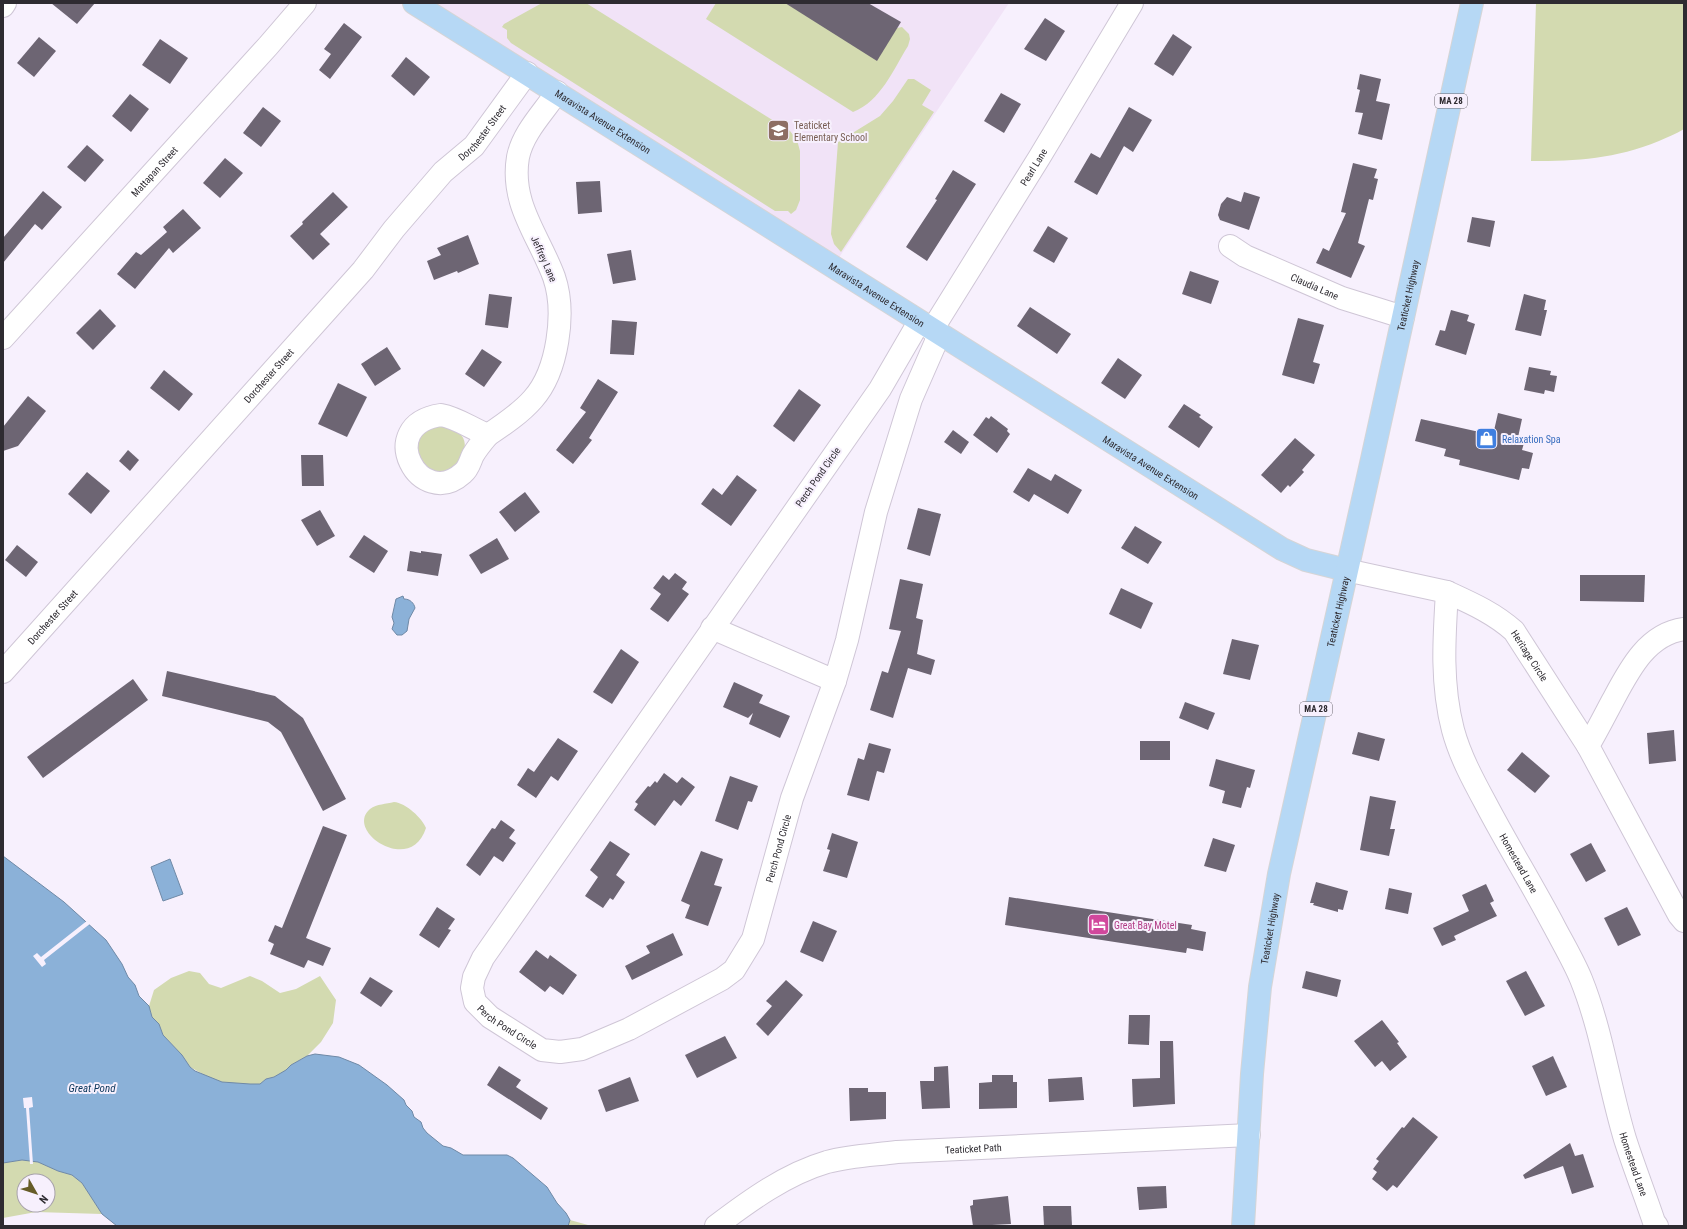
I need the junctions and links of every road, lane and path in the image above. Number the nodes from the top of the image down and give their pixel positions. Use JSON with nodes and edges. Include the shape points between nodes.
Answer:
{"nodes":[{"id":1,"x":5,"y":3,"type":"edge"},
{"id":2,"x":304,"y":3,"type":"edge"},
{"id":3,"x":414,"y":3,"type":"edge"},
{"id":4,"x":1132,"y":3,"type":"edge"},
{"id":5,"x":1472,"y":3,"type":"edge"},
{"id":6,"x":3,"y":6,"type":"edge"},
{"id":7,"x":527,"y":73,"type":"junction"},
{"id":8,"x":557,"y":92,"type":"junction"},
{"id":9,"x":1230,"y":246,"type":"dead end"},
{"id":10,"x":1403,"y":317,"type":"junction"},
{"id":11,"x":930,"y":329,"type":"junction"},
{"id":12,"x":3,"y":338,"type":"edge"},
{"id":13,"x":488,"y":435,"type":"dead end"},
{"id":14,"x":1346,"y":570,"type":"junction"},
{"id":15,"x":1447,"y":592,"type":"junction"},
{"id":16,"x":712,"y":628,"type":"junction"},
{"id":17,"x":1684,"y":629,"type":"edge"},
{"id":18,"x":3,"y":672,"type":"edge"},
{"id":19,"x":834,"y":681,"type":"junction"},
{"id":20,"x":1588,"y":746,"type":"junction"},
{"id":21,"x":1684,"y":921,"type":"edge"},
{"id":22,"x":1249,"y":1135,"type":"junction"},
{"id":23,"x":736,"y":1218,"type":"edge"},
{"id":24,"x":716,"y":1226,"type":"edge"},
{"id":25,"x":1243,"y":1226,"type":"edge"},
{"id":26,"x":1657,"y":1226,"type":"edge"}],
"edges":[{"from":1,"to":6,"type":"street"},
{"from":2,"to":12,"type":"street","name":"Mattapan Street"},
{"from":3,"to":7,"type":"main road","name":"Maravista Avenue Extension"},
{"from":4,"to":11,"type":"street","name":"Pearl Lane","via":[[1040,158]]},
{"from":5,"to":10,"type":"main road","name":"Teaticket Highway","number":"MA 28"},
{"from":7,"to":8,"type":"main road","name":"Maravista Avenue Extension"},
{"from":7,"to":18,"type":"street","name":"Dorchester Street","via":[[474,146],[443,172],[363,270]]},
{"from":8,"to":11,"type":"main road","name":"Maravista Avenue Extension"},
{"from":8,"to":13,"type":"street","name":"Jeffrey Lane","via":[[526,136],[518,158],[517,173],[525,216],[558,290],[558,342],[546,379],[533,399]]},
{"from":9,"to":10,"type":"street","name":"Claudia Lane","via":[[1245,256],[1342,298]]},
{"from":10,"to":14,"type":"main road","name":"Teaticket Highway","number":"MA 28"},
{"from":11,"to":14,"type":"main road","name":"Maravista Avenue Extension","via":[[1282,549],[1306,560]]},
{"from":11,"to":16,"type":"street","name":"Perch Pond Circle","via":[[880,389]]},
{"from":11,"to":19,"type":"street","name":"Perch Pond Circle","via":[[876,512],[847,640]]},
{"from":14,"to":15,"type":"street"},
{"from":14,"to":22,"type":"main road","name":"Teaticket Highway","number":"MA 28","via":[[1279,874],[1270,926],[1260,987]]},
{"from":15,"to":20,"type":"street","name":"Heritage Circle","via":[[1487,611],[1514,631]]},
{"from":15,"to":26,"type":"street","name":"Homestead Lane","via":[[1443,645],[1445,687],[1450,719],[1458,745],[1466,766],[1580,978],[1606,1057],[1625,1140]]},
{"from":16,"to":19,"type":"street"},
{"from":16,"to":19,"type":"street","name":"Perch Pond Circle","via":[[489,948],[474,976],[472,988],[475,1002],[490,1017],[542,1050],[560,1052],[582,1049],[642,1021],[722,979],[734,970],[753,939],[792,798]]},
{"from":17,"to":20,"type":"street","via":[[1665,635],[1640,655]]},
{"from":20,"to":21,"type":"street","name":"Heritage Circle"},
{"from":22,"to":23,"type":"street","name":"Teaticket Path","via":[[897,1152],[841,1159],[810,1168],[768,1190]]},
{"from":22,"to":25,"type":"main road","name":"Teaticket Highway","number":"MA 28"},
{"from":23,"to":24,"type":"street","name":"Teaticket Path"}]}
